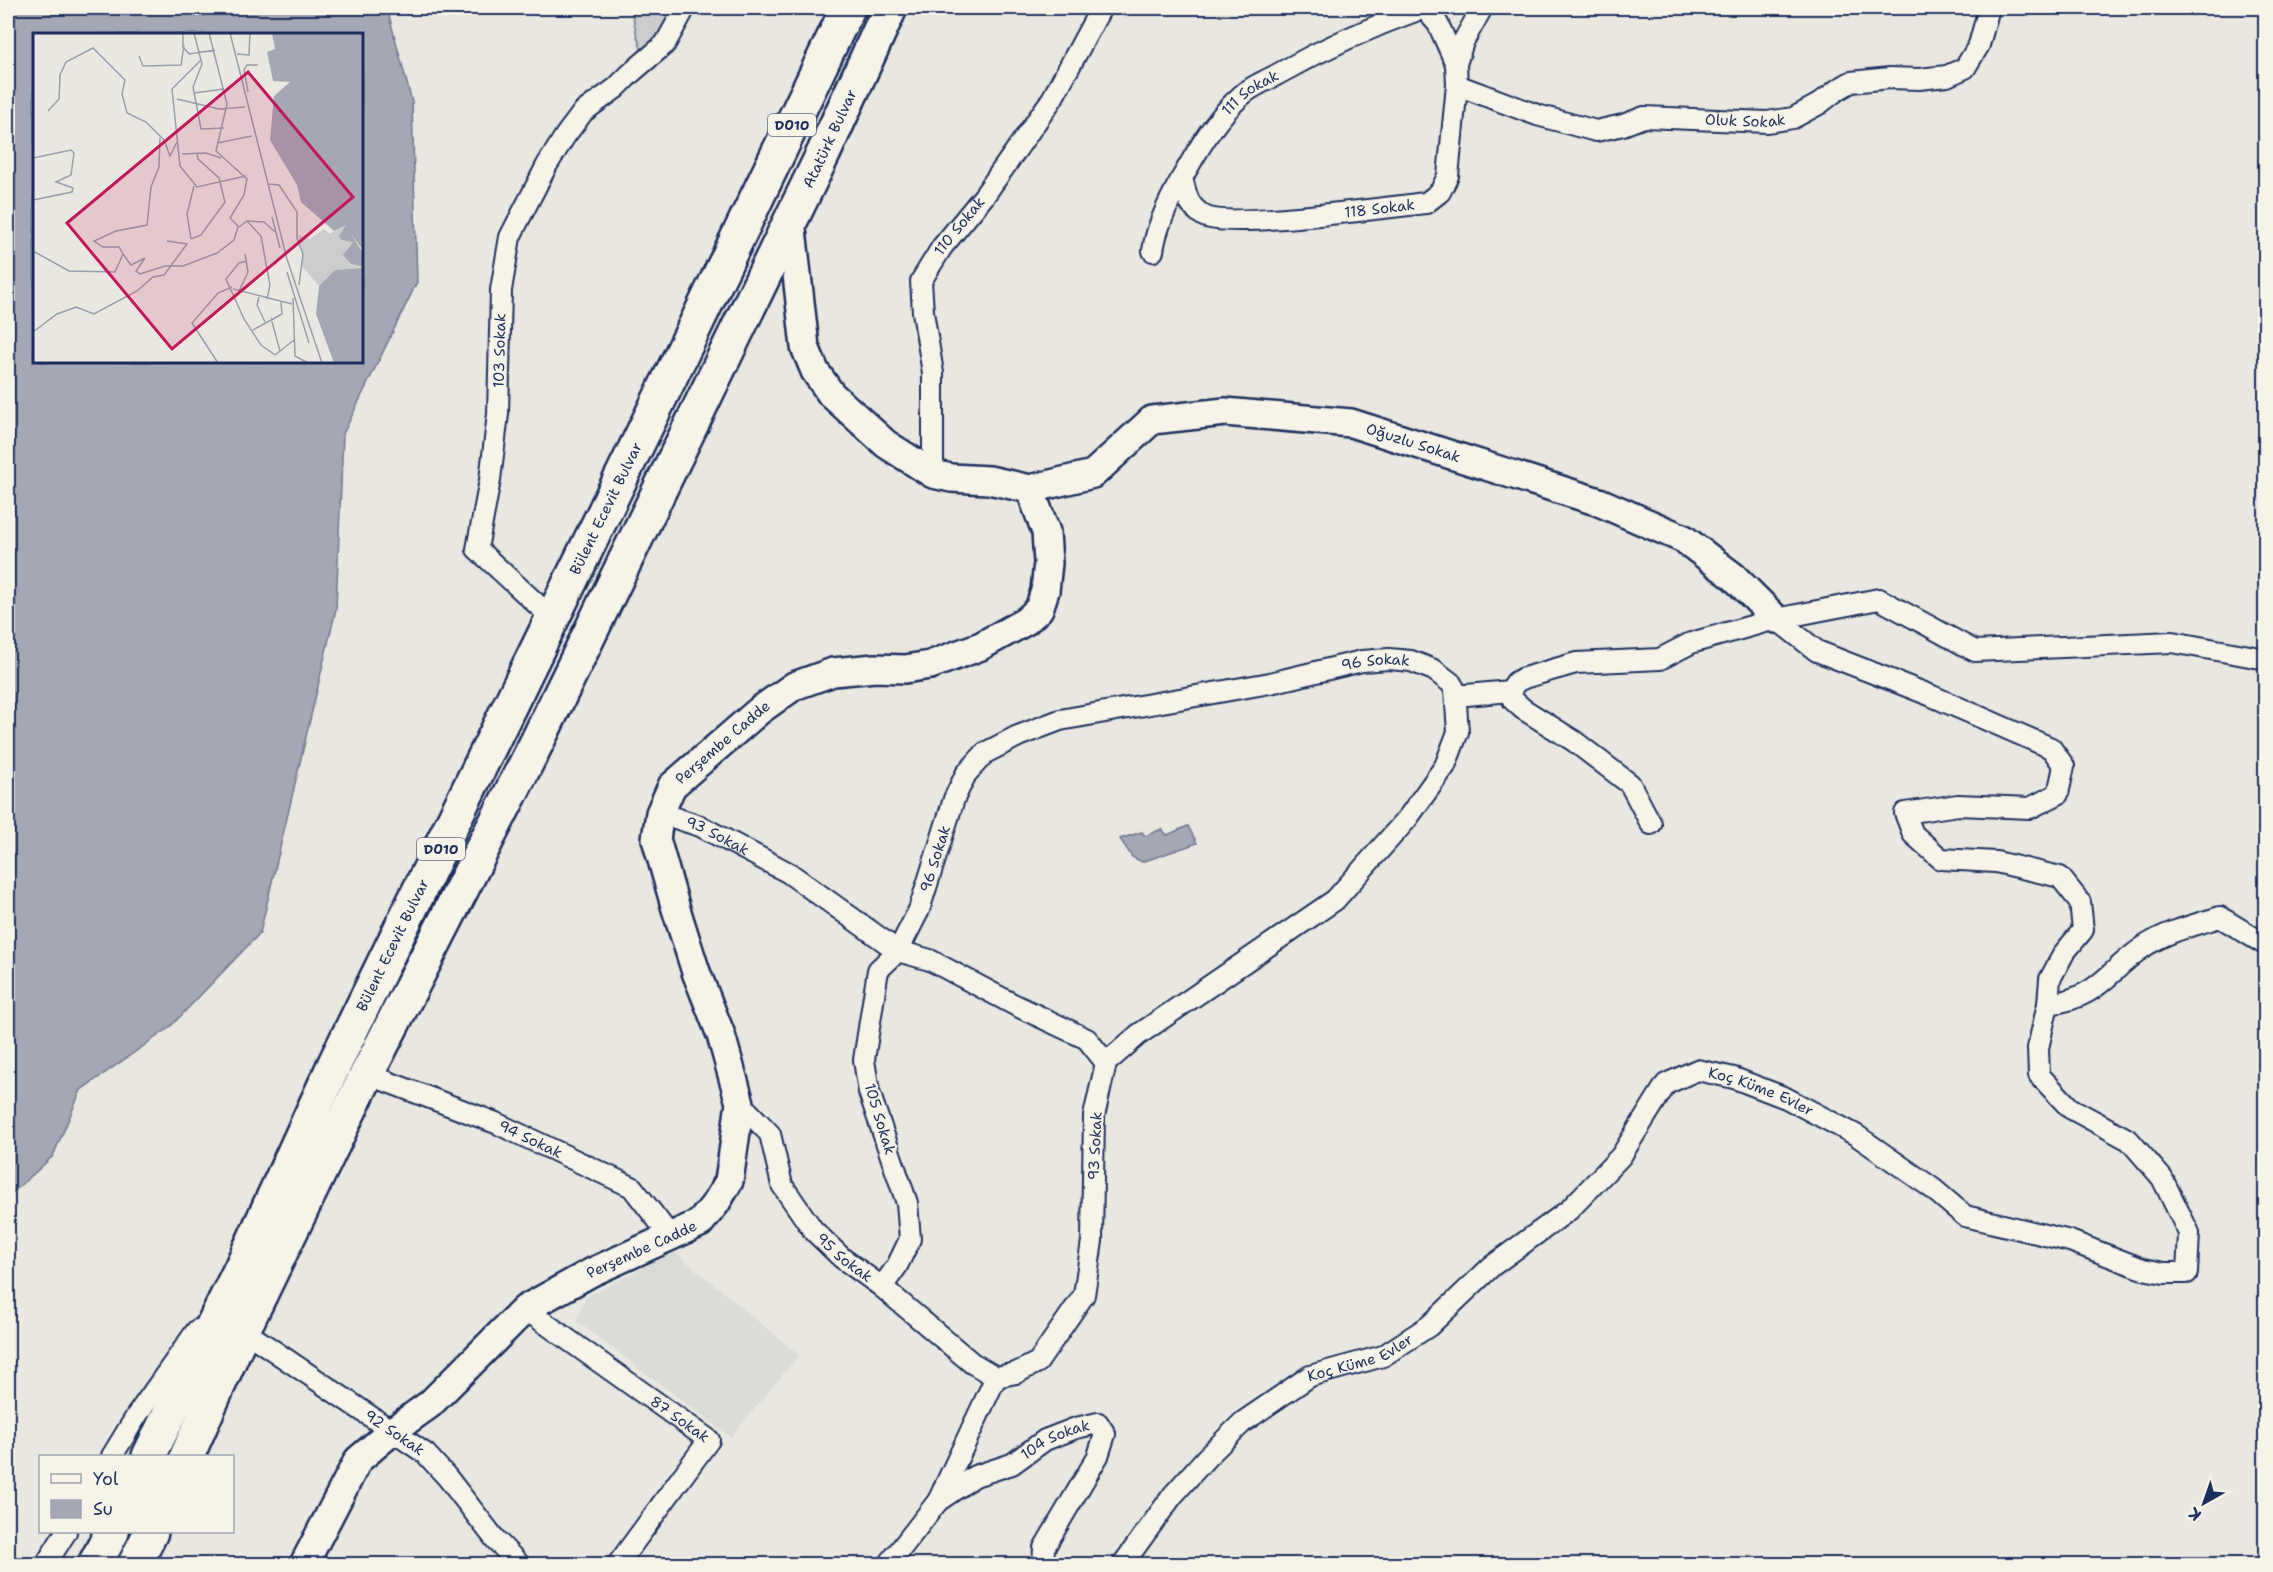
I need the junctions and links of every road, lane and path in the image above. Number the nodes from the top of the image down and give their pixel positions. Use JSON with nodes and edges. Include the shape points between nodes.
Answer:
{"nodes":[{"id":1,"x":685,"y":8,"type":"edge"},
{"id":2,"x":848,"y":8,"type":"edge"},
{"id":3,"x":890,"y":8,"type":"edge"},
{"id":4,"x":1101,"y":8,"type":"edge"},
{"id":5,"x":1424,"y":8,"type":"edge"},
{"id":6,"x":1482,"y":8,"type":"edge"},
{"id":7,"x":1989,"y":8,"type":"edge"},
{"id":8,"x":1456,"y":64,"type":"junction"},
{"id":9,"x":1457,"y":85,"type":"junction"},
{"id":10,"x":1182,"y":178,"type":"junction"},
{"id":11,"x":791,"y":219,"type":"junction"},
{"id":12,"x":1154,"y":252,"type":"dead end"},
{"id":13,"x":933,"y":474,"type":"junction"},
{"id":14,"x":1030,"y":489,"type":"junction"},
{"id":15,"x":552,"y":618,"type":"junction"},
{"id":16,"x":1776,"y":619,"type":"junction"},
{"id":17,"x":2265,"y":659,"type":"edge"},
{"id":18,"x":1510,"y":691,"type":"junction"},
{"id":19,"x":1456,"y":696,"type":"junction"},
{"id":20,"x":660,"y":813,"type":"junction"},
{"id":21,"x":1651,"y":824,"type":"dead end"},
{"id":22,"x":2265,"y":945,"type":"edge"},
{"id":23,"x":898,"y":951,"type":"junction"},
{"id":24,"x":2048,"y":1004,"type":"junction"},
{"id":25,"x":1106,"y":1063,"type":"junction"},
{"id":26,"x":367,"y":1074,"type":"junction"},
{"id":27,"x":740,"y":1103,"type":"junction"},
{"id":28,"x":671,"y":1237,"type":"junction"},
{"id":29,"x":242,"y":1266,"type":"junction"},
{"id":30,"x":882,"y":1287,"type":"junction"},
{"id":31,"x":525,"y":1309,"type":"junction"},
{"id":32,"x":243,"y":1330,"type":"junction"},
{"id":33,"x":996,"y":1377,"type":"junction"},
{"id":34,"x":391,"y":1432,"type":"junction"},
{"id":35,"x":113,"y":1455,"type":"edge"},
{"id":36,"x":149,"y":1455,"type":"edge"},
{"id":37,"x":187,"y":1455,"type":"edge"},
{"id":38,"x":938,"y":1501,"type":"junction"},
{"id":39,"x":65,"y":1533,"type":"edge"},
{"id":40,"x":111,"y":1533,"type":"edge"},
{"id":41,"x":150,"y":1533,"type":"edge"},
{"id":42,"x":46,"y":1564,"type":"edge"},
{"id":43,"x":95,"y":1564,"type":"edge"},
{"id":44,"x":135,"y":1564,"type":"edge"},
{"id":45,"x":304,"y":1564,"type":"edge"},
{"id":46,"x":519,"y":1564,"type":"edge"},
{"id":47,"x":618,"y":1564,"type":"edge"},
{"id":48,"x":889,"y":1564,"type":"edge"},
{"id":49,"x":1043,"y":1564,"type":"edge"},
{"id":50,"x":1123,"y":1564,"type":"edge"}],
"edges":[{"from":1,"to":15,"type":"street","name":"103 Sokak","via":[[665,44],[583,112],[547,165],[510,237],[501,290],[498,414],[477,549]]},
{"from":2,"to":15,"type":"highway","name":"Bülent Ecevit Bulvar","number":"D010"},
{"from":3,"to":11,"type":"highway","name":"Atatürk Bulvar"},
{"from":4,"to":13,"type":"street","name":"110 Sokak","via":[[1052,99],[921,281],[933,373]]},
{"from":5,"to":8,"type":"street","via":[[1438,24]]},
{"from":5,"to":10,"type":"street","name":"111 Sokak","via":[[1332,47],[1244,93],[1220,117]]},
{"from":6,"to":8,"type":"street","name":"118 Sokak"},
{"from":7,"to":9,"type":"street","name":"Oluk Sokak","via":[[1979,45],[1965,68],[1947,76],[1851,82],[1793,118],[1767,122],[1644,117],[1596,131],[1537,116]]},
{"from":8,"to":9,"type":"street","name":"118 Sokak"},
{"from":9,"to":10,"type":"street","name":"118 Sokak","via":[[1448,176],[1440,192],[1426,203],[1224,220],[1207,217],[1188,203]]},
{"from":10,"to":12,"type":"street","name":"111 Sokak","via":[[1155,234]]},
{"from":11,"to":13,"type":"main road","via":[[805,347],[815,370],[831,394],[886,444]]},
{"from":11,"to":26,"type":"highway","name":"Atatürk Bulvar","via":[[536,744]]},
{"from":13,"to":14,"type":"main road"},
{"from":14,"to":16,"type":"main road","name":"Oğuzlu Sokak","via":[[1093,474],[1152,420],[1225,411],[1351,423],[1599,502],[1684,539],[1734,577]]},
{"from":14,"to":20,"type":"main road","name":"Perşembe Cadde","via":[[1046,532],[1048,563],[1039,609],[1026,621],[981,646],[930,665],[833,672],[794,686],[759,710],[672,786]]},
{"from":15,"to":29,"type":"highway","name":"Bülent Ecevit Bulvar","number":"D010","via":[[334,1063]]},
{"from":16,"to":17,"type":"street","via":[[1879,599],[1975,651],[2172,642]]},
{"from":16,"to":18,"type":"street","via":[[1691,643],[1660,659],[1575,663],[1524,678]]},
{"from":16,"to":24,"type":"street","name":"Koç Küme Evler","via":[[1817,651],[2051,748],[2064,766],[2058,794],[2030,808],[1958,805],[1905,813],[1913,834],[1941,859],[1996,861],[2060,877],[2080,902],[2083,930],[2050,979]]},
{"from":18,"to":19,"type":"street"},
{"from":18,"to":21,"type":"street","via":[[1523,709],[1574,741],[1630,784]]},
{"from":19,"to":23,"type":"street","name":"96 Sokak","via":[[1451,683],[1434,670],[1400,660],[1362,661],[1270,683],[1060,720],[1018,736],[985,753],[966,774],[954,799],[919,910]]},
{"from":19,"to":25,"type":"street","via":[[1458,732],[1445,766],[1407,819],[1335,900],[1138,1035]]},
{"from":20,"to":23,"type":"street","name":"93 Sokak","via":[[700,826],[789,873]]},
{"from":20,"to":27,"type":"main road","name":"Perşembe Cadde","via":[[656,840]]},
{"from":22,"to":24,"type":"street","via":[[2220,917],[2177,930],[2143,948],[2095,990],[2067,1002]]},
{"from":23,"to":25,"type":"street","name":"93 Sokak","via":[[930,960],[1087,1039]]},
{"from":23,"to":30,"type":"street","name":"105 Sokak","via":[[878,970],[864,1060],[869,1092],[907,1203],[910,1239]]},
{"from":24,"to":50,"type":"street","name":"Koç Küme Evler","via":[[2038,1048],[2039,1075],[2070,1108],[2129,1140],[2162,1178],[2189,1233],[2187,1273],[2143,1269],[2070,1241],[1965,1216],[1856,1135],[1786,1098],[1734,1078],[1697,1070],[1666,1084],[1621,1156],[1569,1210],[1492,1266],[1429,1326],[1383,1356],[1310,1376],[1243,1422],[1173,1495]]},
{"from":25,"to":33,"type":"street","name":"93 Sokak","via":[[1094,1116],[1092,1241],[1084,1295],[1038,1362]]},
{"from":26,"to":28,"type":"street","name":"94 Sokak","via":[[496,1123],[632,1187]]},
{"from":26,"to":32,"type":"highway"},
{"from":27,"to":28,"type":"main road","name":"Perşembe Cadde","via":[[729,1181],[700,1223]]},
{"from":27,"to":30,"type":"street","name":"95 Sokak","via":[[770,1134],[782,1185],[813,1230],[842,1258]]},
{"from":28,"to":31,"type":"main road","name":"Perşembe Cadde","via":[[592,1272]]},
{"from":29,"to":35,"type":"street"},
{"from":29,"to":36,"type":"highway","name":"Bülent Ecevit Bulvar","number":"D010"},
{"from":30,"to":33,"type":"street","name":"95 Sokak","via":[[972,1363]]},
{"from":31,"to":34,"type":"main road","name":"Perşembe Cadde","via":[[430,1404]]},
{"from":31,"to":47,"type":"street","name":"87 Sokak","via":[[709,1440]]},
{"from":32,"to":34,"type":"street","name":"92 Sokak"},
{"from":32,"to":37,"type":"highway"},
{"from":33,"to":38,"type":"street"},
{"from":34,"to":45,"type":"main road","name":"Perşembe Cadde","via":[[358,1460]]},
{"from":34,"to":46,"type":"street","name":"92 Sokak","via":[[426,1454]]},
{"from":38,"to":48,"type":"street"},
{"from":38,"to":49,"type":"street","name":"104 Sokak","via":[[975,1476],[1012,1464],[1045,1440],[1098,1423],[1105,1434],[1098,1456],[1044,1548]]},
{"from":39,"to":42,"type":"street"},
{"from":40,"to":43,"type":"highway"},
{"from":41,"to":44,"type":"highway"}]}
